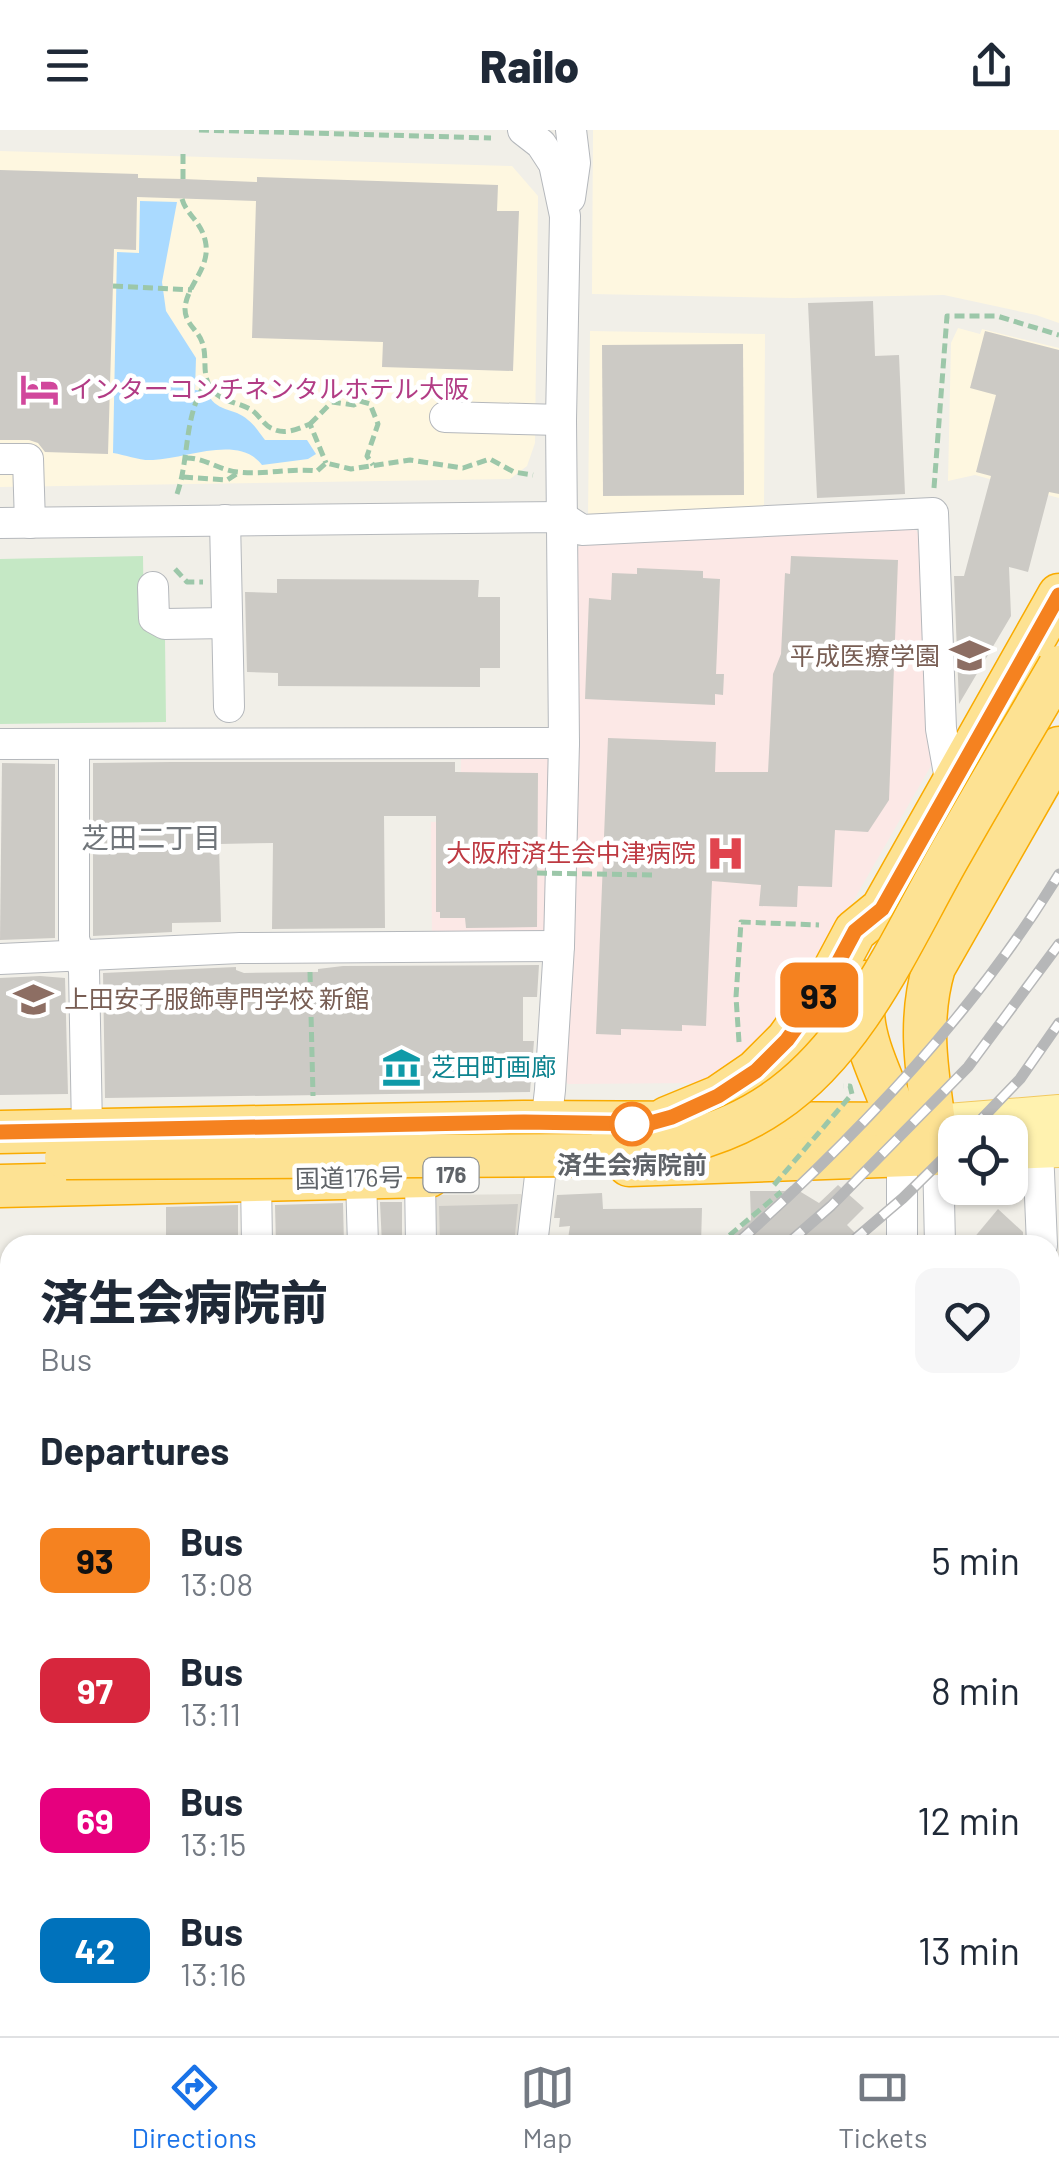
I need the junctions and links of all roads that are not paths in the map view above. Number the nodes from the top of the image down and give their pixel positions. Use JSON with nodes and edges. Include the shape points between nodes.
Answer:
{"nodes":[{"id":1,"x":524,"y":130,"type":"edge"},
{"id":2,"x":544,"y":130,"type":"edge"},
{"id":3,"x":571,"y":130,"type":"edge"},
{"id":4,"x":566,"y":216,"type":"junction"},
{"id":5,"x":445,"y":417,"type":"dead end"},
{"id":6,"x":560,"y":420,"type":"junction"},
{"id":7,"x":0,"y":459,"type":"edge"},
{"id":8,"x":562,"y":517,"type":"junction"},
{"id":9,"x":225,"y":520,"type":"junction"},
{"id":10,"x":15,"y":523,"type":"edge"},
{"id":11,"x":163,"y":576,"type":"road end"},
{"id":12,"x":1059,"y":596,"type":"edge"},
{"id":13,"x":227,"y":623,"type":"junction"},
{"id":14,"x":1059,"y":668,"type":"edge"},
{"id":15,"x":230,"y":707,"type":"dead end"},
{"id":16,"x":564,"y":743,"type":"junction"},
{"id":17,"x":0,"y":744,"type":"edge"},
{"id":18,"x":74,"y":744,"type":"junction"},
{"id":19,"x":1059,"y":748,"type":"edge"},
{"id":20,"x":951,"y":785,"type":"junction"},
{"id":21,"x":882,"y":909,"type":"junction"},
{"id":22,"x":560,"y":946,"type":"junction"},
{"id":23,"x":78,"y":954,"type":"junction"},
{"id":24,"x":0,"y":959,"type":"edge"},
{"id":25,"x":1059,"y":1114,"type":"edge"},
{"id":26,"x":546,"y":1123,"type":"junction"},
{"id":27,"x":647,"y":1124,"type":"junction"},
{"id":28,"x":0,"y":1132,"type":"edge"},
{"id":29,"x":926,"y":1142,"type":"edge"},
{"id":30,"x":77,"y":1144,"type":"junction"},
{"id":31,"x":1036,"y":1149,"type":"edge"},
{"id":32,"x":0,"y":1160,"type":"edge"},
{"id":33,"x":420,"y":1177,"type":"junction"},
{"id":34,"x":362,"y":1178,"type":"junction"},
{"id":35,"x":256,"y":1179,"type":"junction"},
{"id":36,"x":539,"y":1179,"type":"junction"},
{"id":37,"x":0,"y":1186,"type":"edge"},
{"id":38,"x":257,"y":1235,"type":"edge"},
{"id":39,"x":362,"y":1235,"type":"edge"},
{"id":40,"x":421,"y":1235,"type":"edge"},
{"id":41,"x":533,"y":1235,"type":"edge"},
{"id":42,"x":904,"y":1235,"type":"edge"},
{"id":43,"x":939,"y":1235,"type":"edge"},
{"id":44,"x":1041,"y":1235,"type":"edge"}],
"edges":[{"from":1,"to":2,"type":"street"},
{"from":1,"to":4,"type":"street","via":[[554,164]]},
{"from":3,"to":4,"type":"street","via":[[574,185]]},
{"from":4,"to":6,"type":"street"},
{"from":5,"to":6,"type":"street"},
{"from":6,"to":8,"type":"street"},
{"from":7,"to":10,"type":"street","via":[[28,460]]},
{"from":8,"to":9,"type":"street"},
{"from":8,"to":16,"type":"street"},
{"from":8,"to":20,"type":"street","via":[[582,530],[933,513],[941,729]]},
{"from":9,"to":10,"type":"street"},
{"from":9,"to":13,"type":"street"},
{"from":11,"to":13,"type":"street","via":[[154,618],[164,624]]},
{"from":12,"to":20,"type":"highway","name":"国道176号","number":"176"},
{"from":13,"to":15,"type":"street"},
{"from":14,"to":30,"type":"highway","name":"国道176号","number":"176","bridge":true,"via":[[872,992],[818,1068],[742,1122],[662,1148],[592,1155]]},
{"from":16,"to":18,"type":"street"},
{"from":16,"to":22,"type":"street"},
{"from":17,"to":18,"type":"street"},
{"from":18,"to":23,"type":"street"},
{"from":19,"to":29,"type":"highway","via":[[934,967],[925,998]]},
{"from":20,"to":21,"type":"highway","name":"国道176号","number":"176"},
{"from":21,"to":27,"type":"highway","name":"国道176号","number":"176","via":[[855,931],[824,989],[756,1071],[718,1096]]},
{"from":21,"to":29,"type":"highway","number":"176","via":[[871,938],[863,1014],[868,1040]]},
{"from":22,"to":23,"type":"street"},
{"from":22,"to":26,"type":"street"},
{"from":23,"to":24,"type":"street"},
{"from":23,"to":30,"type":"street","via":[[84,970]]},
{"from":25,"to":29,"type":"main road"},
{"from":26,"to":27,"type":"highway","name":"国道176号","number":"176"},
{"from":26,"to":30,"type":"highway","name":"国道176号","number":"176"},
{"from":26,"to":36,"type":"street"},
{"from":27,"to":29,"type":"highway","name":"国道176号","number":"176"},
{"from":28,"to":30,"type":"highway","name":"国道176号","number":"176"},
{"from":29,"to":36,"type":"highway","name":"国道176号","number":"176"},
{"from":29,"to":42,"type":"street"},
{"from":29,"to":43,"type":"street"},
{"from":30,"to":32,"type":"highway","name":"国道176号","number":"176"},
{"from":31,"to":44,"type":"street"},
{"from":33,"to":34,"type":"highway","name":"国道176号","number":"176"},
{"from":33,"to":36,"type":"highway","name":"国道176号","number":"176"},
{"from":33,"to":40,"type":"street"},
{"from":34,"to":35,"type":"highway","name":"国道176号","number":"176"},
{"from":34,"to":39,"type":"street"},
{"from":35,"to":37,"type":"highway","name":"国道176号","number":"176"},
{"from":35,"to":38,"type":"street"},
{"from":36,"to":41,"type":"street"}]}
